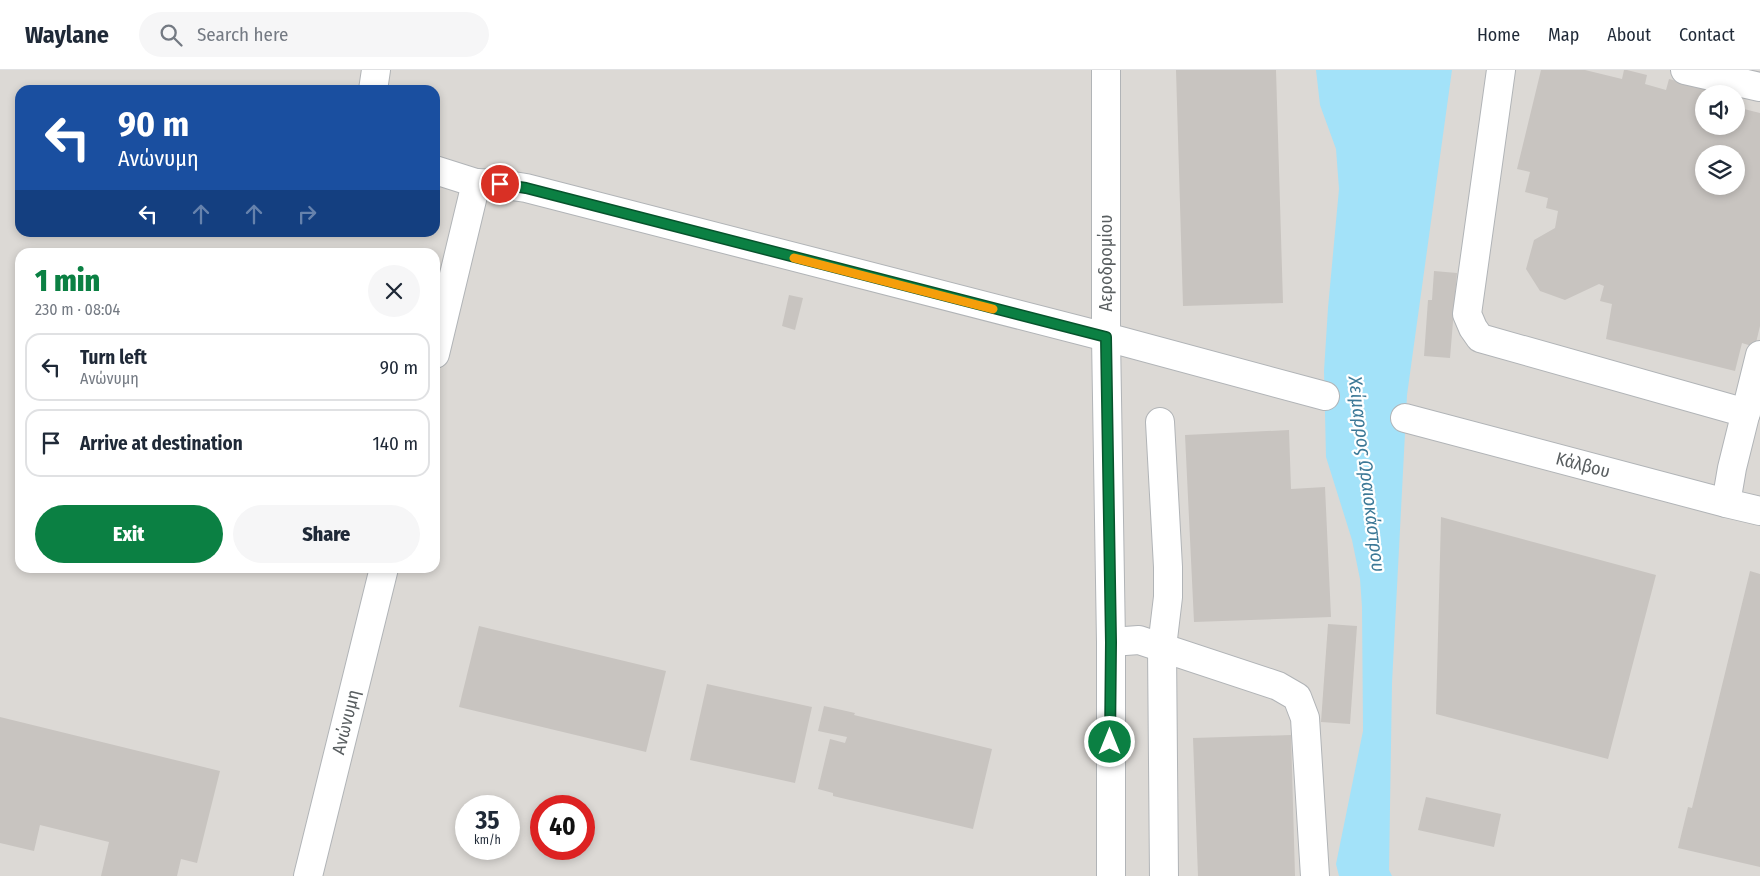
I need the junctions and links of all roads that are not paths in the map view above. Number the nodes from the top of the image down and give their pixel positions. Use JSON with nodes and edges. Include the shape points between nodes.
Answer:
{"nodes":[{"id":1,"x":376,"y":70,"type":"edge"},
{"id":2,"x":1106,"y":70,"type":"edge"},
{"id":3,"x":1501,"y":70,"type":"edge"},
{"id":4,"x":1685,"y":70,"type":"edge"},
{"id":5,"x":374,"y":85,"type":"edge"},
{"id":6,"x":1760,"y":87,"type":"edge"},
{"id":7,"x":440,"y":172,"type":"edge"},
{"id":8,"x":476,"y":183,"type":"junction"},
{"id":9,"x":440,"y":333,"type":"edge"},
{"id":10,"x":1106,"y":337,"type":"junction"},
{"id":11,"x":1760,"y":355,"type":"edge"},
{"id":12,"x":1325,"y":396,"type":"dead end"},
{"id":13,"x":1746,"y":413,"type":"junction"},
{"id":14,"x":1405,"y":418,"type":"dead end"},
{"id":15,"x":1160,"y":422,"type":"dead end"},
{"id":16,"x":1726,"y":503,"type":"junction"},
{"id":17,"x":1760,"y":511,"type":"edge"},
{"id":18,"x":383,"y":573,"type":"edge"},
{"id":19,"x":1111,"y":642,"type":"junction"},
{"id":20,"x":1162,"y":647,"type":"junction"},
{"id":21,"x":308,"y":876,"type":"edge"},
{"id":22,"x":1111,"y":876,"type":"edge"},
{"id":23,"x":1164,"y":876,"type":"edge"},
{"id":24,"x":1315,"y":876,"type":"edge"}],
"edges":[{"from":1,"to":5,"type":"street"},
{"from":2,"to":10,"type":"street","name":"Αεροδρομίου"},
{"from":3,"to":13,"type":"street","via":[[1467,314],[1480,338]]},
{"from":4,"to":6,"type":"street"},
{"from":7,"to":8,"type":"street"},
{"from":8,"to":9,"type":"street"},
{"from":8,"to":10,"type":"street","via":[[526,188]]},
{"from":10,"to":12,"type":"street"},
{"from":10,"to":19,"type":"street","name":"Αεροδρομίου"},
{"from":11,"to":13,"type":"street"},
{"from":13,"to":16,"type":"street"},
{"from":14,"to":16,"type":"street","name":"Κάλβου"},
{"from":15,"to":20,"type":"street","via":[[1168,567]]},
{"from":16,"to":17,"type":"street","name":"Κάλβου"},
{"from":18,"to":21,"type":"street","name":"Ανώνυμη"},
{"from":19,"to":20,"type":"street","via":[[1139,640]]},
{"from":19,"to":22,"type":"street","name":"Αεροδρομίου"},
{"from":20,"to":23,"type":"street"},
{"from":20,"to":24,"type":"street","via":[[1278,686],[1297,697],[1305,718]]}]}
